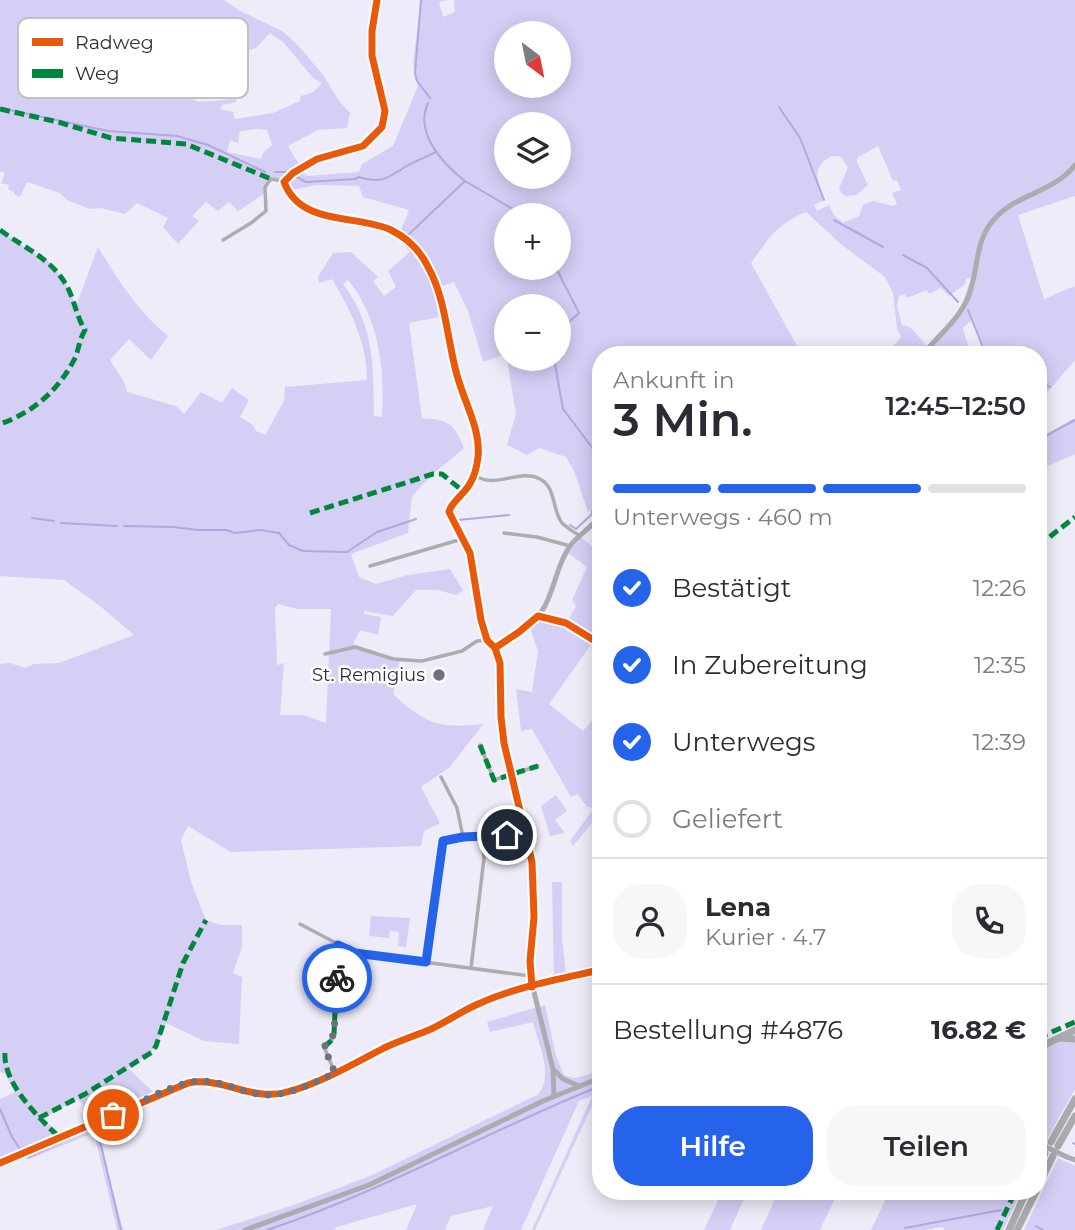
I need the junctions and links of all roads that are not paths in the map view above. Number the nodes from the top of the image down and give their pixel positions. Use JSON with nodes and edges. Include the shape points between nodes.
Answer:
{"nodes":[{"id":1,"x":377,"y":0,"type":"edge"},
{"id":2,"x":1075,"y":165,"type":"edge"},
{"id":3,"x":284,"y":182,"type":"junction"},
{"id":4,"x":223,"y":240,"type":"dead end"},
{"id":5,"x":930,"y":346,"type":"edge"},
{"id":6,"x":475,"y":475,"type":"junction"},
{"id":7,"x":592,"y":525,"type":"edge"},
{"id":8,"x":504,"y":533,"type":"dead end"},
{"id":9,"x":580,"y":536,"type":"junction"},
{"id":10,"x":463,"y":538,"type":"junction"},
{"id":11,"x":570,"y":546,"type":"junction"},
{"id":12,"x":370,"y":565,"type":"dead end"},
{"id":13,"x":487,"y":640,"type":"junction"},
{"id":14,"x":495,"y":648,"type":"junction"},
{"id":15,"x":325,"y":654,"type":"dead end"},
{"id":16,"x":480,"y":745,"type":"dead end"},
{"id":17,"x":538,"y":766,"type":"dead end"},
{"id":18,"x":512,"y":775,"type":"junction"},
{"id":19,"x":441,"y":777,"type":"dead end"},
{"id":20,"x":526,"y":835,"type":"junction"},
{"id":21,"x":482,"y":836,"type":"junction"},
{"id":22,"x":463,"y":837,"type":"junction"},
{"id":23,"x":300,"y":924,"type":"dead end"},
{"id":24,"x":338,"y":945,"type":"junction"},
{"id":25,"x":426,"y":962,"type":"junction"},
{"id":26,"x":471,"y":968,"type":"junction"},
{"id":27,"x":530,"y":976,"type":"junction"},
{"id":28,"x":533,"y":988,"type":"junction"},
{"id":29,"x":1075,"y":1030,"type":"edge"},
{"id":30,"x":1058,"y":1038,"type":"junction"},
{"id":31,"x":1075,"y":1039,"type":"edge"},
{"id":32,"x":1047,"y":1044,"type":"edge"},
{"id":33,"x":553,"y":1069,"type":"junction"},
{"id":34,"x":335,"y":1073,"type":"junction"},
{"id":35,"x":558,"y":1076,"type":"junction"},
{"id":36,"x":592,"y":1082,"type":"edge"},
{"id":37,"x":579,"y":1086,"type":"junction"},
{"id":38,"x":557,"y":1095,"type":"junction"},
{"id":39,"x":1075,"y":1099,"type":"edge"},
{"id":40,"x":1075,"y":1116,"type":"edge"},
{"id":41,"x":1047,"y":1147,"type":"edge"},
{"id":42,"x":1075,"y":1160,"type":"edge"},
{"id":43,"x":0,"y":1163,"type":"edge"},
{"id":44,"x":1022,"y":1200,"type":"edge"},
{"id":45,"x":1032,"y":1200,"type":"edge"},
{"id":46,"x":1019,"y":1228,"type":"edge"},
{"id":47,"x":245,"y":1230,"type":"edge"},
{"id":48,"x":1009,"y":1230,"type":"edge"}],
"edges":[{"from":1,"to":3,"type":"street","via":[[372,56],[385,111],[382,127],[363,146],[317,159]]},
{"from":2,"to":5,"type":"street","via":[[1059,182],[1013,203],[991,223],[965,304]]},
{"from":3,"to":4,"type":"street","via":[[271,178],[265,187],[266,211]]},
{"from":3,"to":6,"type":"street","via":[[292,196],[320,214],[379,225],[404,238],[427,263],[476,434]]},
{"from":6,"to":9,"type":"street","via":[[486,481],[540,479],[550,488],[560,521]]},
{"from":6,"to":10,"type":"street","via":[[449,512]]},
{"from":7,"to":9,"type":"street"},
{"from":8,"to":11,"type":"street"},
{"from":9,"to":11,"type":"street"},
{"from":10,"to":12,"type":"street"},
{"from":10,"to":13,"type":"street"},
{"from":11,"to":14,"type":"street","via":[[542,610]]},
{"from":13,"to":14,"type":"street"},
{"from":13,"to":15,"type":"street","via":[[422,661],[393,659],[355,647]]},
{"from":14,"to":18,"type":"street"},
{"from":16,"to":18,"type":"street","via":[[493,783]]},
{"from":17,"to":18,"type":"street"},
{"from":18,"to":20,"type":"street"},
{"from":19,"to":22,"type":"street","via":[[457,808]]},
{"from":20,"to":21,"type":"street"},
{"from":20,"to":27,"type":"street","via":[[534,880]]},
{"from":21,"to":22,"type":"street"},
{"from":21,"to":26,"type":"street","via":[[484,858]]},
{"from":22,"to":25,"type":"street","via":[[443,841]]},
{"from":23,"to":24,"type":"street"},
{"from":24,"to":25,"type":"street","via":[[355,953]]},
{"from":24,"to":34,"type":"street","via":[[334,1034],[324,1047]]},
{"from":25,"to":26,"type":"street"},
{"from":26,"to":27,"type":"street"},
{"from":27,"to":28,"type":"street"},
{"from":28,"to":33,"type":"street"},
{"from":28,"to":34,"type":"street","via":[[477,1004]]},
{"from":29,"to":30,"type":"highway"},
{"from":30,"to":31,"type":"highway"},
{"from":30,"to":32,"type":"highway"},
{"from":33,"to":35,"type":"street"},
{"from":33,"to":38,"type":"street"},
{"from":34,"to":43,"type":"street","via":[[271,1096],[215,1082],[188,1083]]},
{"from":35,"to":37,"type":"street"},
{"from":35,"to":38,"type":"street"},
{"from":36,"to":37,"type":"street"},
{"from":37,"to":38,"type":"street"},
{"from":38,"to":47,"type":"street","via":[[369,1185]]},
{"from":39,"to":40,"type":"highway","via":[[1054,1144]]},
{"from":41,"to":42,"type":"street","bridge":true},
{"from":44,"to":48,"type":"highway"},
{"from":45,"to":46,"type":"highway"}]}
